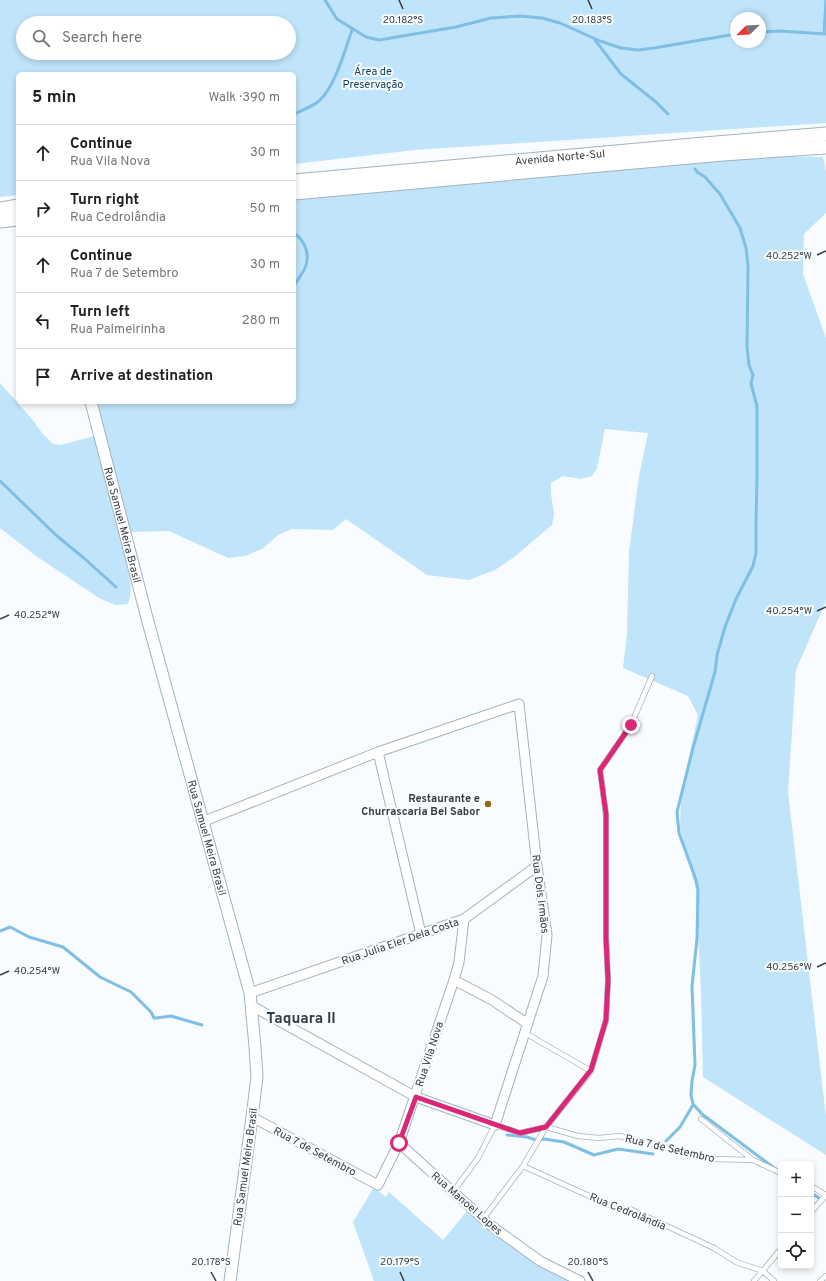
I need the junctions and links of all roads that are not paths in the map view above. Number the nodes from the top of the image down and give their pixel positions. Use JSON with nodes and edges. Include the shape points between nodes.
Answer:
{"nodes":[{"id":1,"x":826,"y":134,"type":"edge"},
{"id":2,"x":826,"y":147,"type":"edge"},
{"id":3,"x":296,"y":181,"type":"edge"},
{"id":4,"x":296,"y":193,"type":"edge"},
{"id":5,"x":16,"y":206,"type":"edge"},
{"id":6,"x":0,"y":208,"type":"edge"},
{"id":7,"x":16,"y":219,"type":"edge"},
{"id":8,"x":0,"y":221,"type":"edge"},
{"id":9,"x":92,"y":404,"type":"edge"},
{"id":10,"x":652,"y":676,"type":"dead end"},
{"id":11,"x":378,"y":752,"type":"junction"},
{"id":12,"x":202,"y":822,"type":"junction"},
{"id":13,"x":537,"y":866,"type":"junction"},
{"id":14,"x":464,"y":919,"type":"junction"},
{"id":15,"x":421,"y":934,"type":"junction"},
{"id":16,"x":454,"y":980,"type":"junction"},
{"id":17,"x":250,"y":993,"type":"junction"},
{"id":18,"x":252,"y":1006,"type":"junction"},
{"id":19,"x":526,"y":1029,"type":"junction"},
{"id":20,"x":591,"y":1070,"type":"junction"},
{"id":21,"x":416,"y":1097,"type":"junction"},
{"id":22,"x":252,"y":1117,"type":"junction"},
{"id":23,"x":701,"y":1119,"type":"dead end"},
{"id":24,"x":495,"y":1125,"type":"junction"},
{"id":25,"x":546,"y":1127,"type":"junction"},
{"id":26,"x":399,"y":1143,"type":"junction"},
{"id":27,"x":753,"y":1160,"type":"junction"},
{"id":28,"x":523,"y":1166,"type":"junction"},
{"id":29,"x":778,"y":1172,"type":"edge"},
{"id":30,"x":378,"y":1185,"type":"joint"},
{"id":31,"x":814,"y":1188,"type":"edge"},
{"id":32,"x":453,"y":1192,"type":"junction"},
{"id":33,"x":826,"y":1195,"type":"edge"},
{"id":34,"x":814,"y":1209,"type":"edge"},
{"id":35,"x":483,"y":1219,"type":"junction"},
{"id":36,"x":778,"y":1253,"type":"edge"},
{"id":37,"x":763,"y":1271,"type":"junction"},
{"id":38,"x":826,"y":1276,"type":"edge"},
{"id":39,"x":230,"y":1281,"type":"edge"},
{"id":40,"x":580,"y":1281,"type":"edge"},
{"id":41,"x":754,"y":1281,"type":"edge"},
{"id":42,"x":774,"y":1281,"type":"edge"},
{"id":43,"x":820,"y":1281,"type":"edge"}],
"edges":[{"from":1,"to":3,"type":"main road","name":"Avenida Norte-Sul"},
{"from":2,"to":4,"type":"main road","name":"Avenida Norte-Sul"},
{"from":5,"to":6,"type":"main road"},
{"from":7,"to":8,"type":"main road"},
{"from":9,"to":12,"type":"street","name":"Rua Samuel Meira Brasil"},
{"from":10,"to":20,"type":"lane","via":[[631,725],[600,770],[606,814],[608,980],[606,1020]]},
{"from":11,"to":12,"type":"street"},
{"from":11,"to":13,"type":"street","name":"Rua Dois Irmãos","via":[[519,704]]},
{"from":11,"to":15,"type":"street"},
{"from":12,"to":17,"type":"street","name":"Rua Samuel Meira Brasil"},
{"from":13,"to":14,"type":"street","name":"Rua Julia Eler Dela Costa"},
{"from":13,"to":19,"type":"street","name":"Rua Dois Irmãos","via":[[547,935],[543,976]]},
{"from":14,"to":15,"type":"street","name":"Rua Julia Eler Dela Costa"},
{"from":14,"to":16,"type":"street","name":"Rua Vila Nova","via":[[459,962]]},
{"from":15,"to":17,"type":"street","name":"Rua Julia Eler Dela Costa"},
{"from":16,"to":19,"type":"street","via":[[492,1000]]},
{"from":16,"to":21,"type":"street","name":"Rua Vila Nova"},
{"from":17,"to":18,"type":"street","name":"Rua Samuel Meira Brasil"},
{"from":18,"to":21,"type":"street"},
{"from":18,"to":22,"type":"street","name":"Rua Samuel Meira Brasil","via":[[256,1077]]},
{"from":19,"to":20,"type":"lane"},
{"from":19,"to":24,"type":"street","name":"Rua Dois Irmãos"},
{"from":20,"to":25,"type":"lane"},
{"from":21,"to":24,"type":"street"},
{"from":21,"to":26,"type":"street","name":"Rua Vila Nova"},
{"from":22,"to":30,"type":"street","name":"Rua 7 de Setembro"},
{"from":22,"to":39,"type":"street","name":"Rua Samuel Meira Brasil"},
{"from":23,"to":27,"type":"lane"},
{"from":24,"to":25,"type":"lane","name":"Rua 7 de Setembro","via":[[520,1133]]},
{"from":24,"to":32,"type":"lane","via":[[478,1158]]},
{"from":25,"to":27,"type":"lane","name":"Rua 7 de Setembro","via":[[578,1136],[620,1136],[713,1159]]},
{"from":25,"to":28,"type":"lane"},
{"from":26,"to":30,"type":"street","name":"Rua Vila Nova"},
{"from":26,"to":32,"type":"street","name":"Rua Manoel Lopes"},
{"from":27,"to":29,"type":"lane"},
{"from":28,"to":35,"type":"lane"},
{"from":28,"to":37,"type":"lane","name":"Rua Cedrolândia","via":[[620,1210],[630,1209],[714,1248],[736,1262]]},
{"from":31,"to":33,"type":"lane"},
{"from":32,"to":35,"type":"street","name":"Rua Manoel Lopes"},
{"from":33,"to":34,"type":"lane"},
{"from":35,"to":40,"type":"street","name":"Rua Manoel Lopes","via":[[540,1261]]},
{"from":36,"to":37,"type":"lane"},
{"from":37,"to":41,"type":"lane"},
{"from":37,"to":42,"type":"lane","name":"Rua Cedrolândia"},
{"from":38,"to":43,"type":"lane"}]}
